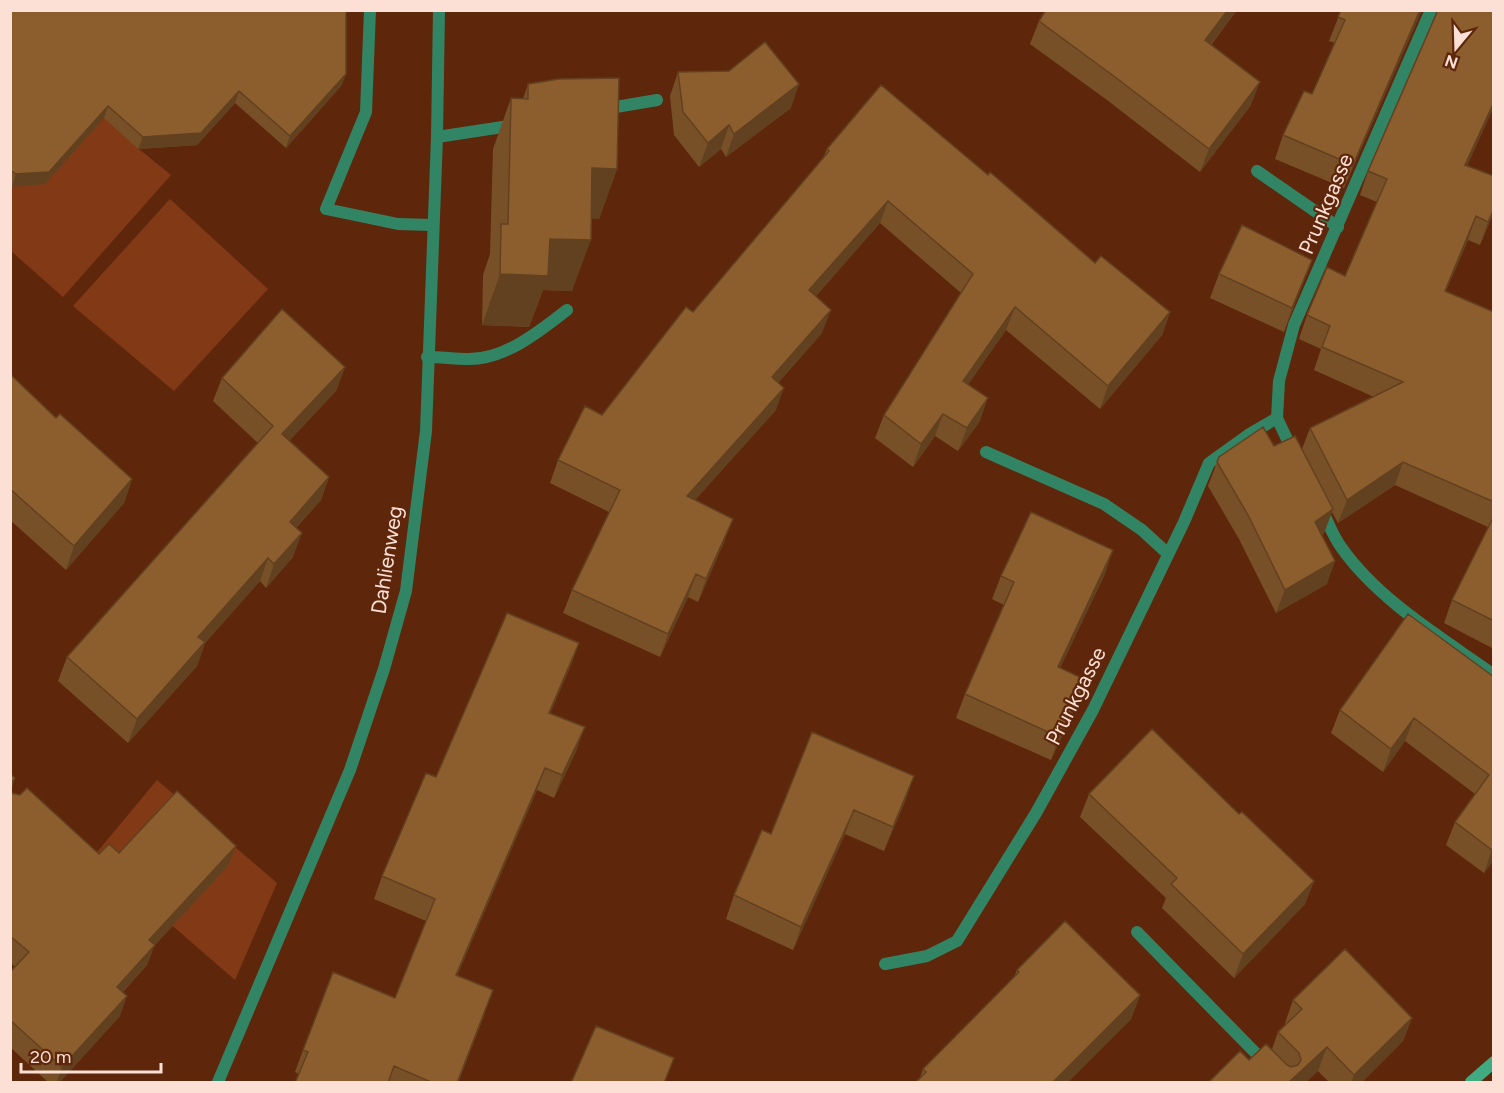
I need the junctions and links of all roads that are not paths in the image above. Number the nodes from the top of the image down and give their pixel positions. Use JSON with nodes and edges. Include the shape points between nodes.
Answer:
{"nodes":[{"id":1,"x":370,"y":10,"type":"edge"},
{"id":2,"x":439,"y":10,"type":"edge"},
{"id":3,"x":1431,"y":10,"type":"edge"},
{"id":4,"x":657,"y":100,"type":"dead end"},
{"id":5,"x":589,"y":112,"type":"edge"},
{"id":6,"x":532,"y":122,"type":"edge"},
{"id":7,"x":437,"y":137,"type":"junction"},
{"id":8,"x":1257,"y":171,"type":"dead end"},
{"id":9,"x":432,"y":225,"type":"junction"},
{"id":10,"x":1338,"y":227,"type":"junction"},
{"id":11,"x":567,"y":310,"type":"dead end"},
{"id":12,"x":428,"y":357,"type":"junction"},
{"id":13,"x":1277,"y":418,"type":"junction"},
{"id":14,"x":986,"y":452,"type":"dead end"},
{"id":15,"x":1301,"y":469,"type":"edge"},
{"id":16,"x":1316,"y":498,"type":"edge"},
{"id":17,"x":1167,"y":553,"type":"junction"},
{"id":18,"x":1494,"y":675,"type":"edge"},
{"id":19,"x":1137,"y":932,"type":"dead end"},
{"id":20,"x":885,"y":964,"type":"dead end"},
{"id":21,"x":1494,"y":1062,"type":"edge"},
{"id":22,"x":218,"y":1083,"type":"edge"},
{"id":23,"x":1284,"y":1083,"type":"edge"},
{"id":24,"x":1471,"y":1083,"type":"edge"}],
"edges":[{"from":1,"to":9,"type":"street","via":[[366,112],[326,208],[398,224]]},
{"from":2,"to":7,"type":"street","name":"Dahlienweg"},
{"from":3,"to":10,"type":"street","name":"Prunkgasse"},
{"from":4,"to":5,"type":"street"},
{"from":6,"to":7,"type":"street"},
{"from":7,"to":9,"type":"street","name":"Dahlienweg"},
{"from":8,"to":10,"type":"street"},
{"from":9,"to":12,"type":"street","name":"Dahlienweg"},
{"from":10,"to":13,"type":"street","name":"Prunkgasse","via":[[1294,326],[1279,381]]},
{"from":11,"to":12,"type":"street","via":[[505,350],[470,359]]},
{"from":12,"to":22,"type":"street","name":"Dahlienweg","via":[[426,431],[406,591],[384,669],[350,770]]},
{"from":13,"to":15,"type":"street","name":"Prunkgasse"},
{"from":13,"to":17,"type":"street","name":"Prunkgasse","via":[[1209,463]]},
{"from":14,"to":17,"type":"street","via":[[1104,504]]},
{"from":16,"to":18,"type":"street","via":[[1341,546],[1369,580]]},
{"from":17,"to":20,"type":"street","name":"Prunkgasse","via":[[1093,710],[1036,813],[957,941],[927,956]]},
{"from":19,"to":23,"type":"street"},
{"from":21,"to":24,"type":"main road"}]}
